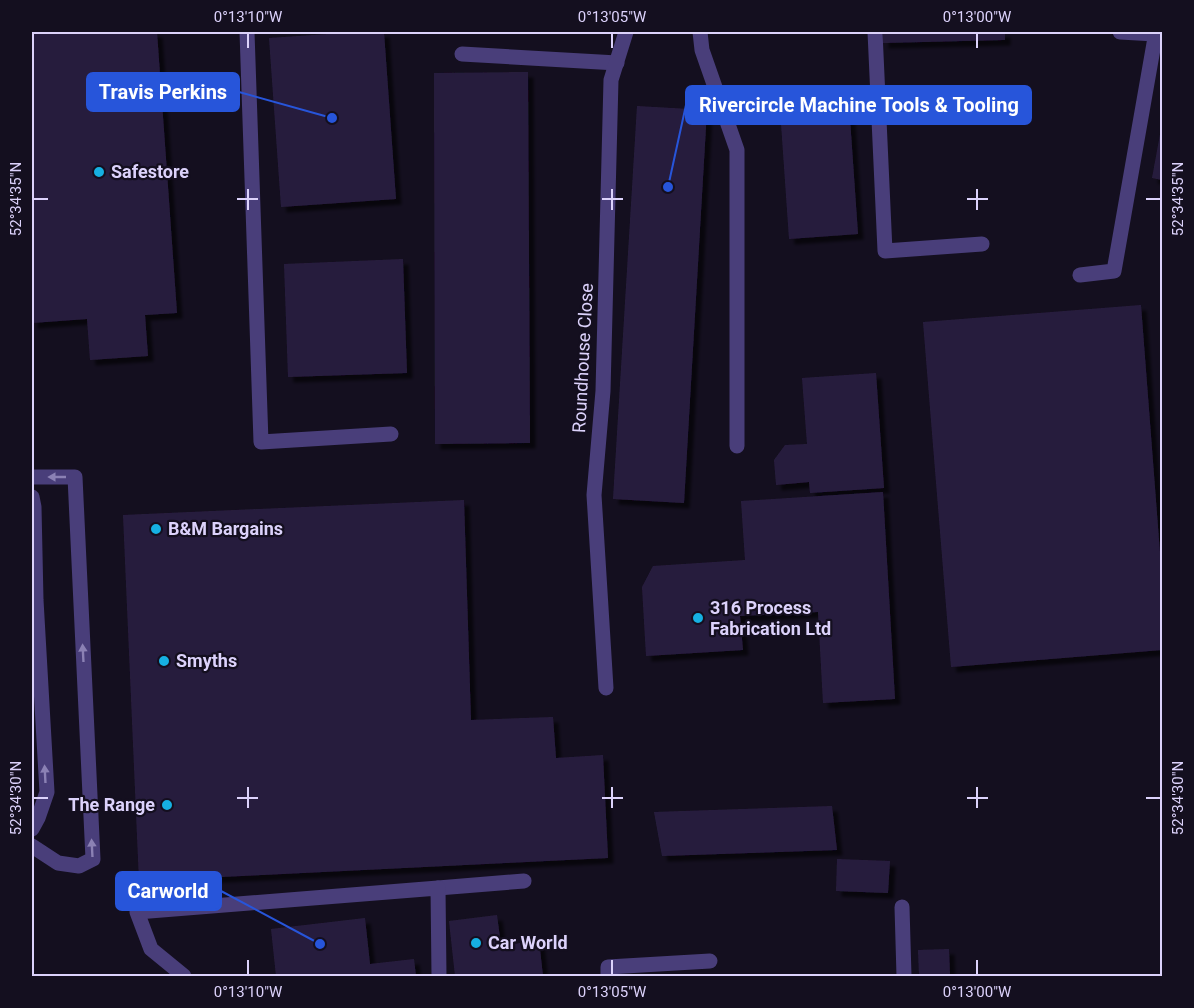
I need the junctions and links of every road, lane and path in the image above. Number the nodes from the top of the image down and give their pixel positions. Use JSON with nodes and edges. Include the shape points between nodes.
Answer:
{"nodes":[{"id":1,"x":247,"y":32,"type":"edge"},
{"id":2,"x":626,"y":32,"type":"edge"},
{"id":3,"x":700,"y":32,"type":"edge"},
{"id":4,"x":875,"y":32,"type":"edge"},
{"id":5,"x":1120,"y":32,"type":"edge"},
{"id":6,"x":1155,"y":33,"type":"edge"},
{"id":7,"x":462,"y":54,"type":"dead end"},
{"id":8,"x":616,"y":63,"type":"junction"},
{"id":9,"x":982,"y":244,"type":"dead end"},
{"id":10,"x":1080,"y":275,"type":"dead end"},
{"id":11,"x":391,"y":434,"type":"dead end"},
{"id":12,"x":737,"y":446,"type":"dead end"},
{"id":13,"x":32,"y":477,"type":"edge"},
{"id":14,"x":32,"y":497,"type":"edge"},
{"id":15,"x":606,"y":687,"type":"dead end"},
{"id":16,"x":32,"y":829,"type":"edge"},
{"id":17,"x":32,"y":846,"type":"edge"},
{"id":18,"x":524,"y":880,"type":"dead end"},
{"id":19,"x":438,"y":888,"type":"junction"},
{"id":20,"x":902,"y":907,"type":"dead end"},
{"id":21,"x":710,"y":961,"type":"dead end"},
{"id":22,"x":184,"y":976,"type":"edge"},
{"id":23,"x":439,"y":976,"type":"edge"},
{"id":24,"x":608,"y":976,"type":"edge"},
{"id":25,"x":904,"y":976,"type":"edge"}],
"edges":[{"from":1,"to":11,"type":"lane","via":[[261,441]]},
{"from":2,"to":8,"type":"lane","name":"Roundhouse Close"},
{"from":3,"to":12,"type":"lane","via":[[702,50],[737,150]]},
{"from":4,"to":9,"type":"lane","via":[[885,251]]},
{"from":5,"to":6,"type":"lane"},
{"from":6,"to":10,"type":"lane","via":[[1114,271]]},
{"from":7,"to":8,"type":"lane"},
{"from":8,"to":15,"type":"lane","name":"Roundhouse Close","via":[[611,81],[603,391],[594,495]]},
{"from":17,"to":13,"type":"lane","one_way":true,"via":[[58,863],[78,866],[93,859],[75,477]]},
{"from":16,"to":14,"type":"lane","one_way":true,"via":[[46,792]]},
{"from":18,"to":19,"type":"lane"},
{"from":19,"to":22,"type":"lane","via":[[137,912],[151,949]]},
{"from":19,"to":23,"type":"lane"},
{"from":20,"to":25,"type":"lane"},
{"from":21,"to":24,"type":"lane","via":[[608,967]]}]}
